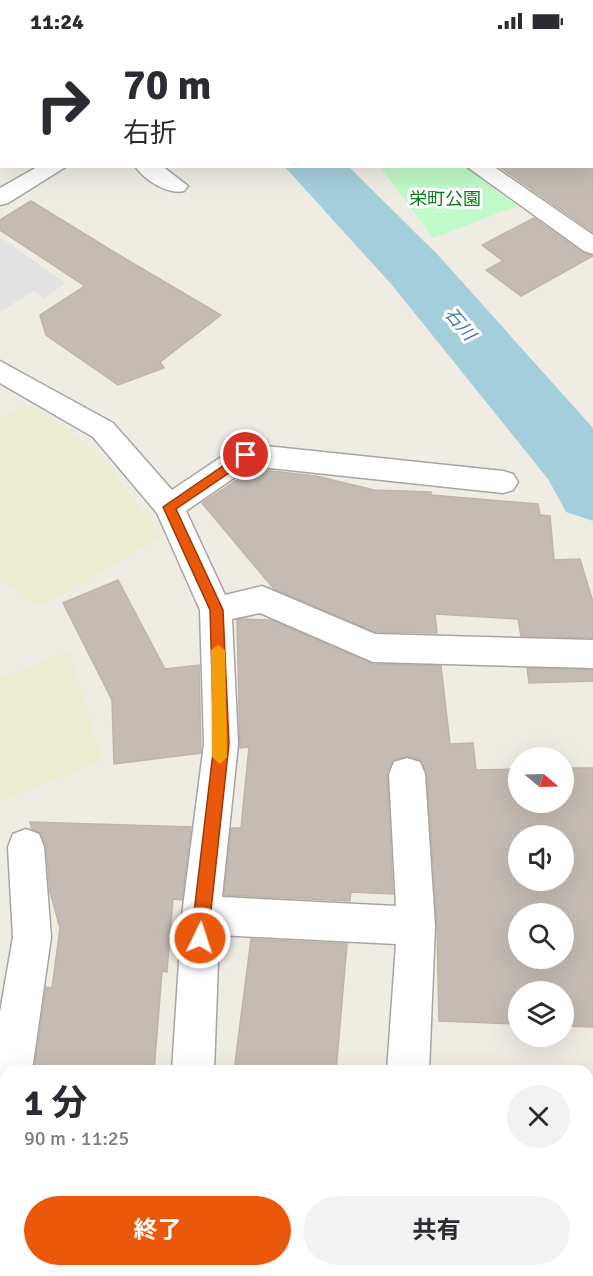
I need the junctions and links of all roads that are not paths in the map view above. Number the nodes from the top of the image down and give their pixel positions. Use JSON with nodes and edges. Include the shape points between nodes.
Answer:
{"nodes":[{"id":1,"x":52,"y":168,"type":"edge"},
{"id":2,"x":149,"y":168,"type":"edge"},
{"id":3,"x":480,"y":168,"type":"edge"},
{"id":4,"x":176,"y":186,"type":"dead end"},
{"id":5,"x":0,"y":198,"type":"edge"},
{"id":6,"x":593,"y":246,"type":"edge"},
{"id":7,"x":0,"y":371,"type":"edge"},
{"id":8,"x":503,"y":482,"type":"dead end"},
{"id":9,"x":169,"y":507,"type":"junction"},
{"id":10,"x":216,"y":610,"type":"junction"},
{"id":11,"x":593,"y":654,"type":"edge"},
{"id":12,"x":407,"y":774,"type":"dead end"},
{"id":13,"x":26,"y":847,"type":"dead end"},
{"id":14,"x":201,"y":915,"type":"junction"},
{"id":15,"x":416,"y":926,"type":"junction"},
{"id":16,"x":12,"y":1065,"type":"edge"},
{"id":17,"x":193,"y":1065,"type":"edge"},
{"id":18,"x":408,"y":1065,"type":"edge"}],
"edges":[{"from":1,"to":5,"type":"street"},
{"from":2,"to":4,"type":"street"},
{"from":3,"to":6,"type":"street"},
{"from":7,"to":9,"type":"street","via":[[103,430]]},
{"from":8,"to":9,"type":"street","via":[[246,455]]},
{"from":9,"to":10,"type":"street"},
{"from":10,"to":11,"type":"street","via":[[262,599],[373,648]]},
{"from":10,"to":14,"type":"street","via":[[221,744]]},
{"from":12,"to":15,"type":"street"},
{"from":13,"to":16,"type":"street","via":[[32,937]]},
{"from":14,"to":15,"type":"street"},
{"from":14,"to":17,"type":"street"},
{"from":15,"to":18,"type":"street"}]}
